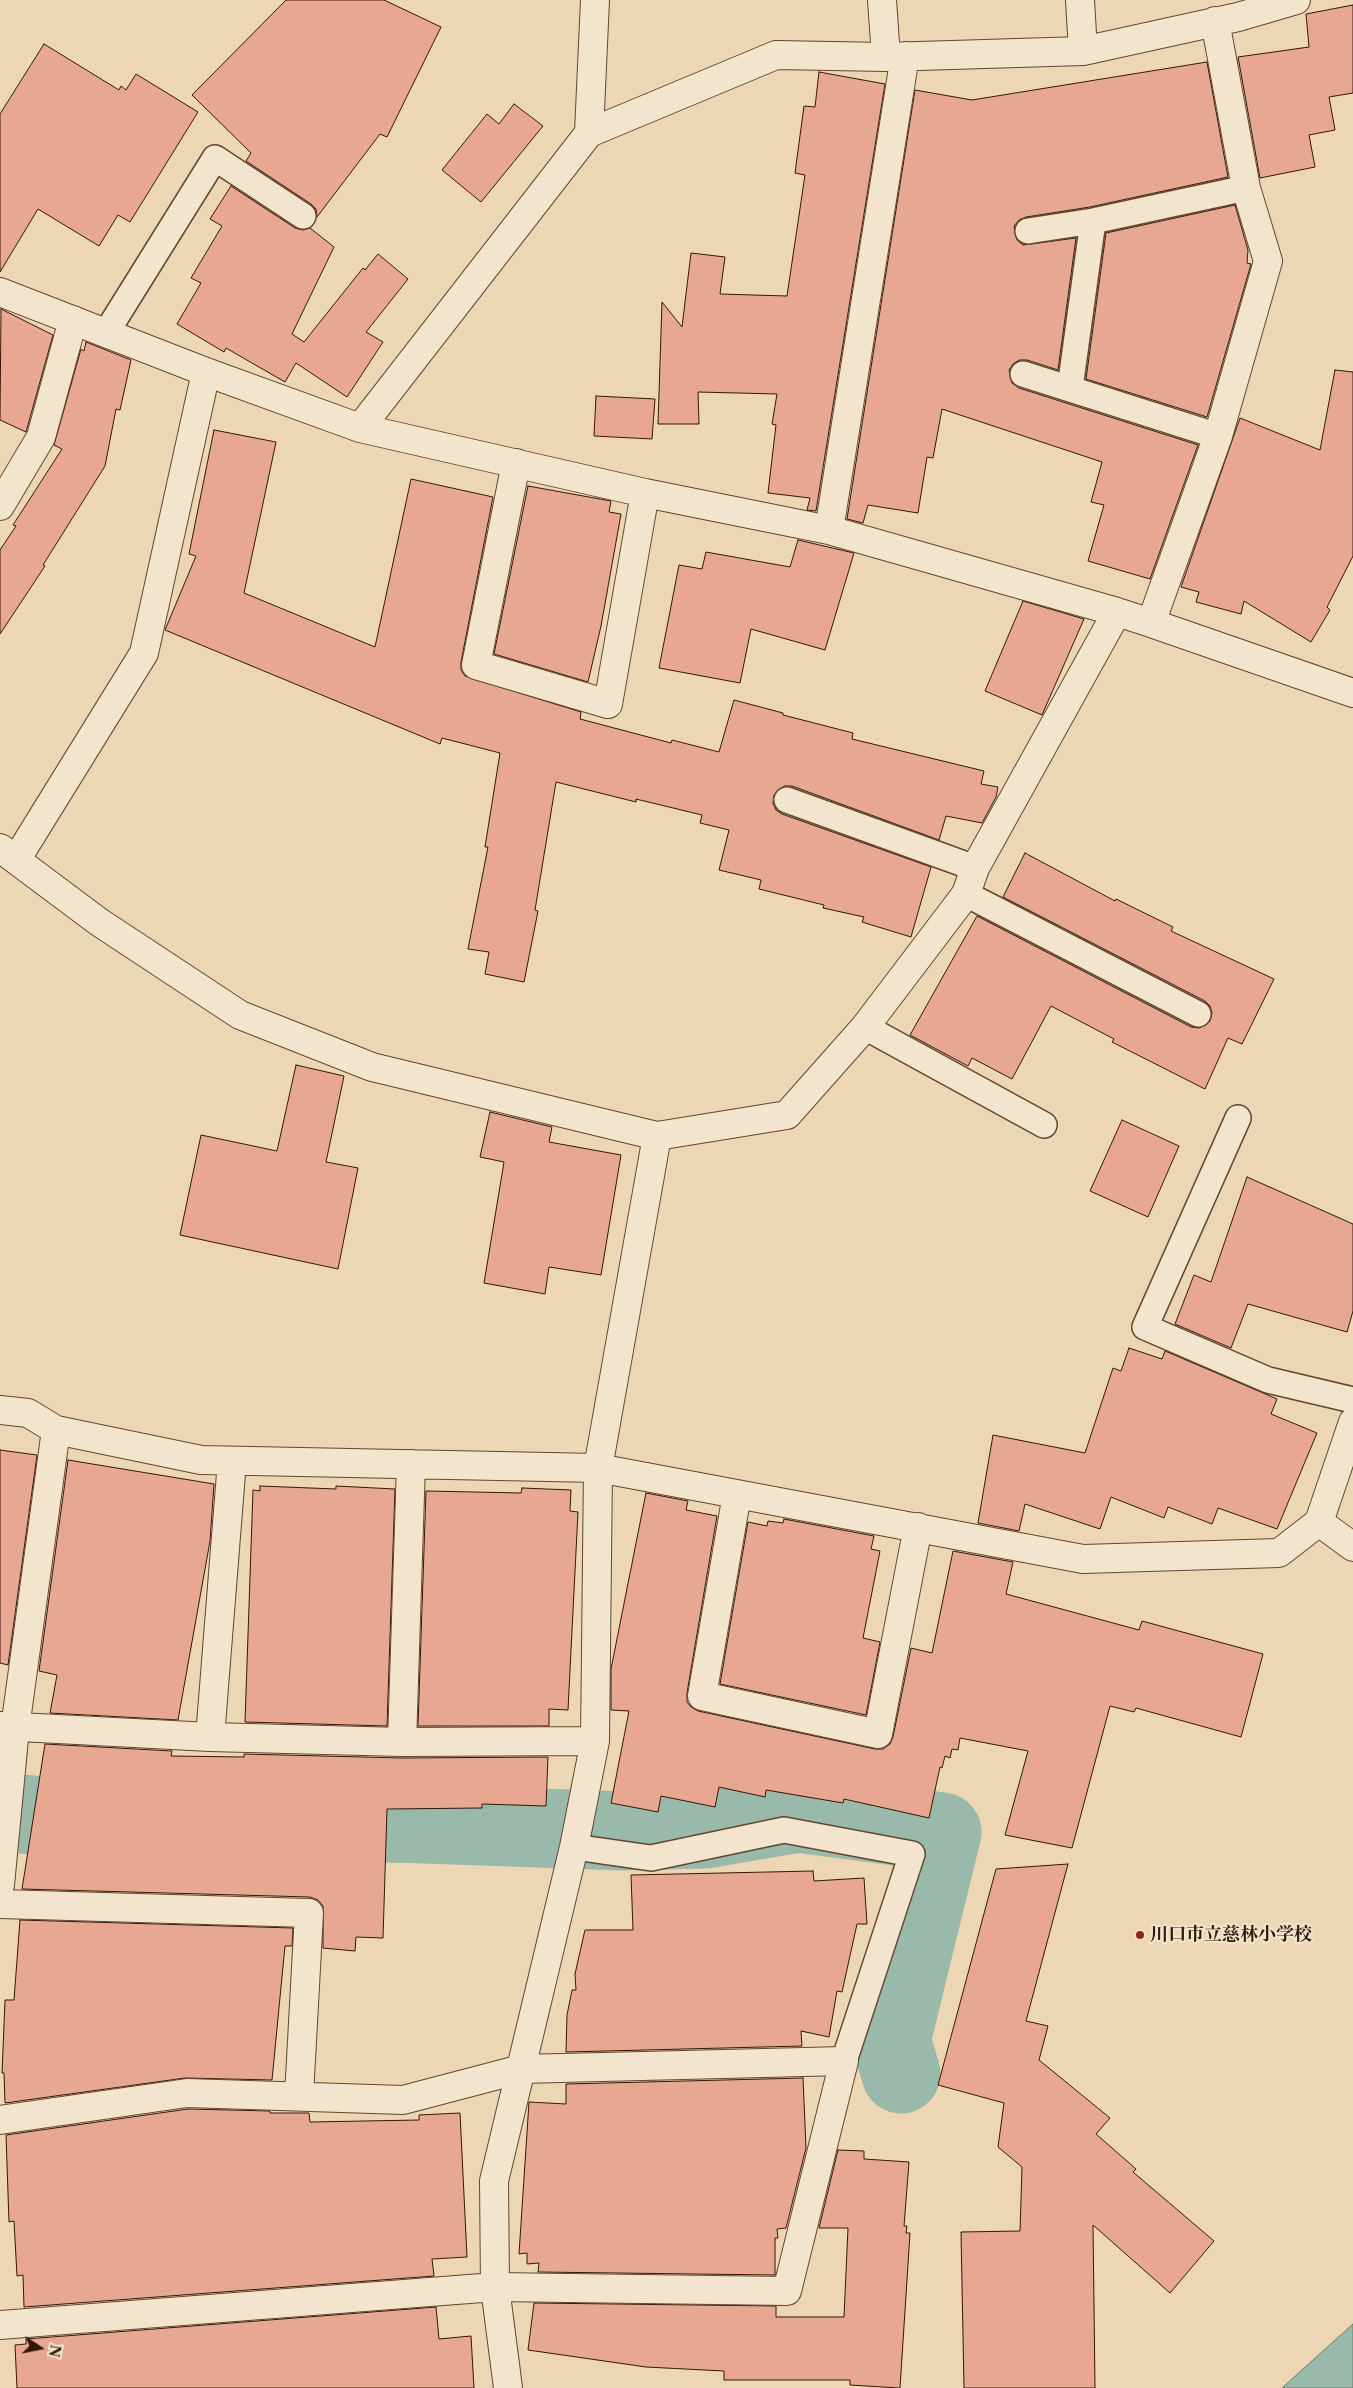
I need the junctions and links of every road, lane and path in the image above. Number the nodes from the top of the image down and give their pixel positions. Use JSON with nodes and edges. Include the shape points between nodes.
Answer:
{"nodes":[{"id":1,"x":594,"y":0,"type":"edge"},
{"id":2,"x":882,"y":0,"type":"edge"},
{"id":3,"x":1080,"y":0,"type":"edge"},
{"id":4,"x":1296,"y":0,"type":"edge"},
{"id":5,"x":1230,"y":13,"type":"edge"},
{"id":6,"x":1083,"y":51,"type":"junction"},
{"id":7,"x":895,"y":56,"type":"junction"},
{"id":8,"x":589,"y":133,"type":"junction"},
{"id":9,"x":1246,"y":188,"type":"junction"},
{"id":10,"x":303,"y":216,"type":"dead end"},
{"id":11,"x":1094,"y":221,"type":"junction"},
{"id":12,"x":1028,"y":231,"type":"dead end"},
{"id":13,"x":0,"y":292,"type":"edge"},
{"id":14,"x":73,"y":320,"type":"junction"},
{"id":15,"x":106,"y":333,"type":"junction"},
{"id":16,"x":206,"y":372,"type":"junction"},
{"id":17,"x":1023,"y":374,"type":"dead end"},
{"id":18,"x":1070,"y":388,"type":"junction"},
{"id":19,"x":360,"y":428,"type":"junction"},
{"id":20,"x":1218,"y":436,"type":"junction"},
{"id":21,"x":516,"y":463,"type":"junction"},
{"id":22,"x":645,"y":493,"type":"junction"},
{"id":23,"x":0,"y":506,"type":"edge"},
{"id":24,"x":829,"y":530,"type":"junction"},
{"id":25,"x":1117,"y":612,"type":"junction"},
{"id":26,"x":1151,"y":624,"type":"junction"},
{"id":27,"x":1353,"y":693,"type":"edge"},
{"id":28,"x":787,"y":800,"type":"dead end"},
{"id":29,"x":8,"y":854,"type":"edge"},
{"id":30,"x":975,"y":868,"type":"junction"},
{"id":31,"x":966,"y":894,"type":"junction"},
{"id":32,"x":1198,"y":1014,"type":"dead end"},
{"id":33,"x":865,"y":1026,"type":"junction"},
{"id":34,"x":1238,"y":1118,"type":"dead end"},
{"id":35,"x":1044,"y":1125,"type":"dead end"},
{"id":36,"x":657,"y":1136,"type":"junction"},
{"id":37,"x":1353,"y":1400,"type":"edge"},
{"id":38,"x":0,"y":1410,"type":"edge"},
{"id":39,"x":1353,"y":1422,"type":"edge"},
{"id":40,"x":56,"y":1430,"type":"junction"},
{"id":41,"x":232,"y":1461,"type":"junction"},
{"id":42,"x":411,"y":1464,"type":"junction"},
{"id":43,"x":598,"y":1468,"type":"junction"},
{"id":44,"x":736,"y":1494,"type":"junction"},
{"id":45,"x":1319,"y":1522,"type":"junction"},
{"id":46,"x":918,"y":1527,"type":"junction"},
{"id":47,"x":1353,"y":1547,"type":"edge"},
{"id":48,"x":8,"y":1727,"type":"edge"},
{"id":49,"x":210,"y":1737,"type":"junction"},
{"id":50,"x":595,"y":1741,"type":"junction"},
{"id":51,"x":402,"y":1742,"type":"junction"},
{"id":52,"x":574,"y":1847,"type":"junction"},
{"id":53,"x":0,"y":1885,"type":"edge"},
{"id":54,"x":0,"y":1904,"type":"edge"},
{"id":55,"x":844,"y":2061,"type":"junction"},
{"id":56,"x":521,"y":2068,"type":"junction"},
{"id":57,"x":299,"y":2096,"type":"junction"},
{"id":58,"x":0,"y":2120,"type":"edge"},
{"id":59,"x":495,"y":2287,"type":"junction"},
{"id":60,"x":0,"y":2324,"type":"edge"},
{"id":61,"x":508,"y":2388,"type":"edge"}],
"edges":[{"from":1,"to":8,"type":"street"},
{"from":2,"to":7,"type":"street"},
{"from":3,"to":6,"type":"street"},
{"from":4,"to":5,"type":"street"},
{"from":5,"to":6,"type":"street"},
{"from":5,"to":9,"type":"street"},
{"from":6,"to":7,"type":"street"},
{"from":7,"to":8,"type":"street","via":[[776,55]]},
{"from":7,"to":24,"type":"street"},
{"from":8,"to":19,"type":"street"},
{"from":9,"to":11,"type":"lane"},
{"from":9,"to":20,"type":"street","via":[[1268,261]]},
{"from":10,"to":15,"type":"lane","via":[[215,158]]},
{"from":11,"to":12,"type":"lane"},
{"from":11,"to":18,"type":"lane"},
{"from":13,"to":14,"type":"street"},
{"from":14,"to":15,"type":"street"},
{"from":14,"to":23,"type":"street","via":[[41,437]]},
{"from":15,"to":16,"type":"street"},
{"from":16,"to":19,"type":"street"},
{"from":16,"to":29,"type":"street","via":[[144,653]]},
{"from":17,"to":18,"type":"lane"},
{"from":18,"to":20,"type":"lane"},
{"from":19,"to":21,"type":"street"},
{"from":20,"to":26,"type":"street"},
{"from":21,"to":22,"type":"street"},
{"from":21,"to":22,"type":"street","via":[[476,665],[608,704]]},
{"from":22,"to":24,"type":"street"},
{"from":24,"to":25,"type":"street"},
{"from":25,"to":26,"type":"street"},
{"from":25,"to":30,"type":"street"},
{"from":26,"to":27,"type":"street"},
{"from":28,"to":30,"type":"lane"},
{"from":29,"to":36,"type":"street","via":[[99,922],[240,1015],[372,1067]]},
{"from":30,"to":31,"type":"street"},
{"from":31,"to":32,"type":"lane"},
{"from":31,"to":33,"type":"street"},
{"from":33,"to":35,"type":"lane"},
{"from":33,"to":36,"type":"street","via":[[786,1115]]},
{"from":34,"to":37,"type":"lane","via":[[1145,1327],[1268,1380]]},
{"from":36,"to":43,"type":"street"},
{"from":38,"to":40,"type":"street","via":[[28,1414]]},
{"from":39,"to":45,"type":"street"},
{"from":40,"to":41,"type":"street","via":[[201,1460]]},
{"from":40,"to":48,"type":"street"},
{"from":41,"to":42,"type":"street"},
{"from":41,"to":49,"type":"street"},
{"from":42,"to":43,"type":"street"},
{"from":42,"to":51,"type":"street"},
{"from":43,"to":44,"type":"street"},
{"from":43,"to":50,"type":"street"},
{"from":44,"to":46,"type":"street"},
{"from":44,"to":46,"type":"street","via":[[702,1696],[878,1734]]},
{"from":45,"to":46,"type":"street","via":[[1278,1554],[1083,1559]]},
{"from":45,"to":47,"type":"street"},
{"from":48,"to":49,"type":"street"},
{"from":48,"to":53,"type":"street"},
{"from":49,"to":51,"type":"street"},
{"from":50,"to":51,"type":"street"},
{"from":50,"to":52,"type":"street"},
{"from":52,"to":55,"type":"lane","via":[[651,1858],[784,1830],[912,1854]]},
{"from":52,"to":56,"type":"street"},
{"from":54,"to":57,"type":"street","via":[[309,1914]]},
{"from":55,"to":56,"type":"street"},
{"from":55,"to":59,"type":"street","via":[[787,2291]]},
{"from":56,"to":57,"type":"street","via":[[402,2100]]},
{"from":56,"to":59,"type":"street","via":[[494,2181]]},
{"from":57,"to":58,"type":"street","via":[[187,2093]]},
{"from":59,"to":60,"type":"street"},
{"from":59,"to":61,"type":"street"}]}
